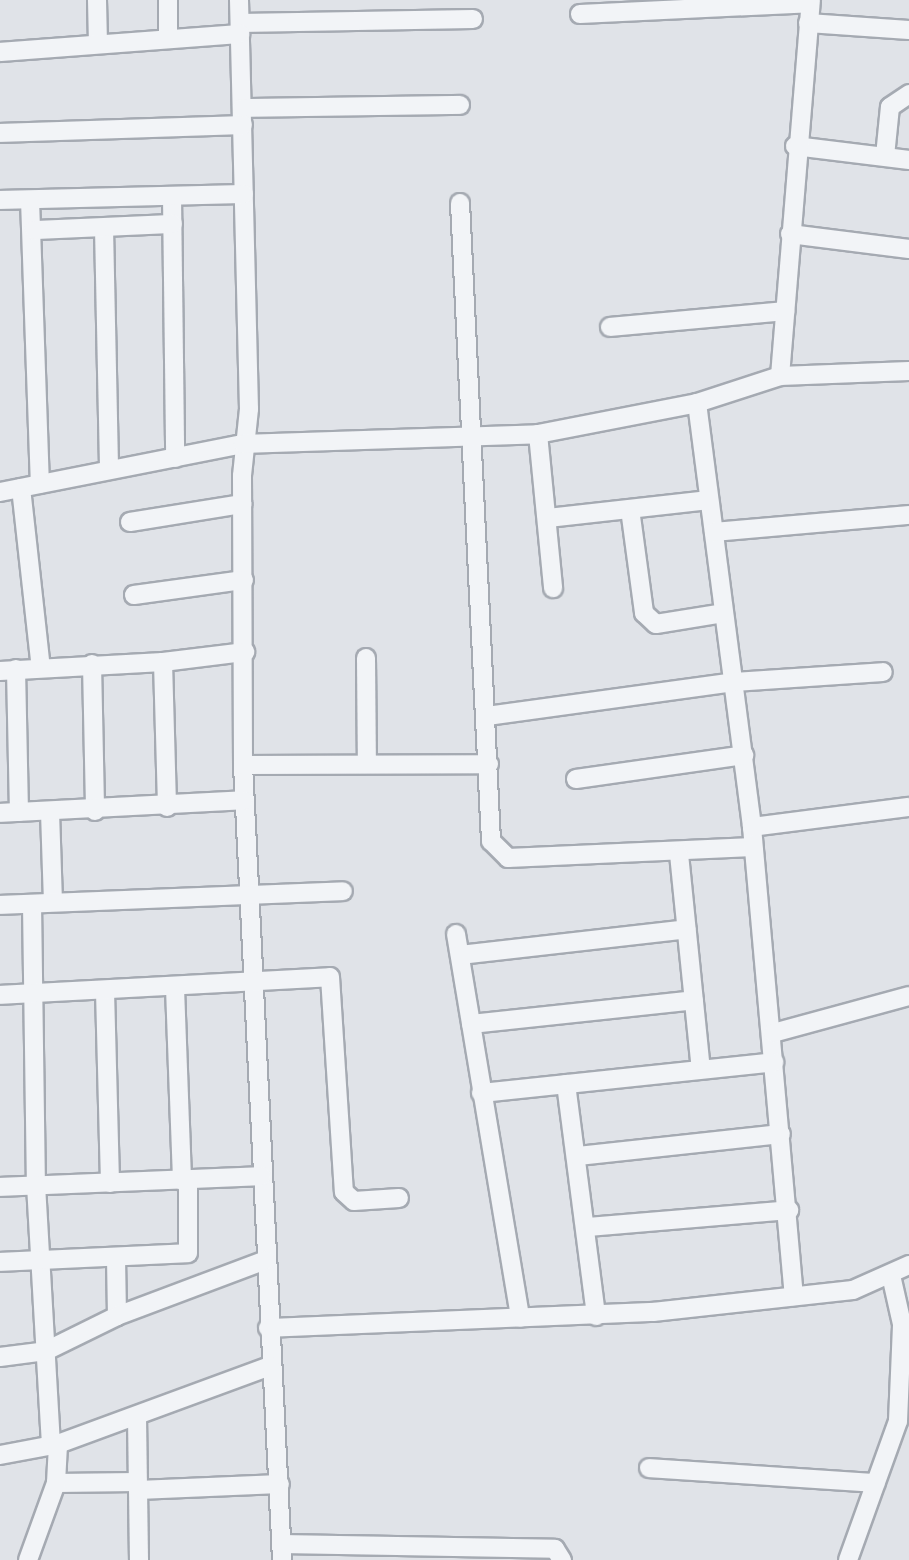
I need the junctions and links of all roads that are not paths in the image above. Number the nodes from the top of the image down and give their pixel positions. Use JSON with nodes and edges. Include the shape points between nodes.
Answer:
{"nodes":[{"id":1,"x":97,"y":0,"type":"edge"},
{"id":2,"x":168,"y":0,"type":"edge"},
{"id":3,"x":239,"y":0,"type":"edge"},
{"id":4,"x":810,"y":1,"type":"edge"},
{"id":5,"x":580,"y":14,"type":"dead end"},
{"id":6,"x":473,"y":19,"type":"dead end"},
{"id":7,"x":808,"y":23,"type":"junction"},
{"id":8,"x":240,"y":28,"type":"junction"},
{"id":9,"x":909,"y":30,"type":"edge"},
{"id":10,"x":168,"y":38,"type":"junction"},
{"id":11,"x":98,"y":43,"type":"junction"},
{"id":12,"x":0,"y":52,"type":"edge"},
{"id":13,"x":909,"y":94,"type":"edge"},
{"id":14,"x":460,"y":106,"type":"dead end"},
{"id":15,"x":243,"y":116,"type":"junction"},
{"id":16,"x":0,"y":132,"type":"edge"},
{"id":17,"x":795,"y":146,"type":"junction"},
{"id":18,"x":885,"y":156,"type":"junction"},
{"id":19,"x":909,"y":159,"type":"edge"},
{"id":20,"x":244,"y":194,"type":"junction"},
{"id":21,"x":172,"y":197,"type":"junction"},
{"id":22,"x":30,"y":200,"type":"junction"},
{"id":23,"x":0,"y":201,"type":"edge"},
{"id":24,"x":460,"y":203,"type":"dead end"},
{"id":25,"x":173,"y":224,"type":"junction"},
{"id":26,"x":104,"y":228,"type":"junction"},
{"id":27,"x":34,"y":230,"type":"junction"},
{"id":28,"x":790,"y":234,"type":"junction"},
{"id":29,"x":909,"y":249,"type":"edge"},
{"id":30,"x":785,"y":311,"type":"junction"},
{"id":31,"x":610,"y":327,"type":"dead end"},
{"id":32,"x":909,"y":371,"type":"edge"},
{"id":33,"x":780,"y":376,"type":"junction"},
{"id":34,"x":697,"y":403,"type":"junction"},
{"id":35,"x":538,"y":434,"type":"junction"},
{"id":36,"x":469,"y":440,"type":"junction"},
{"id":37,"x":243,"y":444,"type":"junction"},
{"id":38,"x":175,"y":458,"type":"junction"},
{"id":39,"x":108,"y":469,"type":"junction"},
{"id":40,"x":40,"y":484,"type":"junction"},
{"id":41,"x":21,"y":488,"type":"junction"},
{"id":42,"x":0,"y":492,"type":"edge"},
{"id":43,"x":709,"y":500,"type":"junction"},
{"id":44,"x":243,"y":504,"type":"junction"},
{"id":45,"x":630,"y":509,"type":"junction"},
{"id":46,"x":909,"y":515,"type":"edge"},
{"id":47,"x":548,"y":518,"type":"junction"},
{"id":48,"x":130,"y":522,"type":"dead end"},
{"id":49,"x":714,"y":532,"type":"junction"},
{"id":50,"x":244,"y":580,"type":"junction"},
{"id":51,"x":554,"y":588,"type":"dead end"},
{"id":52,"x":134,"y":595,"type":"dead end"},
{"id":53,"x":723,"y":613,"type":"junction"},
{"id":54,"x":245,"y":652,"type":"junction"},
{"id":55,"x":366,"y":658,"type":"dead end"},
{"id":56,"x":163,"y":662,"type":"junction"},
{"id":57,"x":92,"y":664,"type":"junction"},
{"id":58,"x":41,"y":668,"type":"junction"},
{"id":59,"x":8,"y":670,"type":"edge"},
{"id":60,"x":883,"y":672,"type":"dead end"},
{"id":61,"x":734,"y":682,"type":"junction"},
{"id":62,"x":487,"y":716,"type":"junction"},
{"id":63,"x":744,"y":755,"type":"junction"},
{"id":64,"x":367,"y":764,"type":"junction"},
{"id":65,"x":489,"y":764,"type":"junction"},
{"id":66,"x":243,"y":765,"type":"junction"},
{"id":67,"x":576,"y":779,"type":"dead end"},
{"id":68,"x":244,"y":800,"type":"junction"},
{"id":69,"x":167,"y":807,"type":"junction"},
{"id":70,"x":909,"y":807,"type":"edge"},
{"id":71,"x":95,"y":811,"type":"junction"},
{"id":72,"x":19,"y":812,"type":"junction"},
{"id":73,"x":0,"y":813,"type":"edge"},
{"id":74,"x":50,"y":813,"type":"junction"},
{"id":75,"x":752,"y":827,"type":"junction"},
{"id":76,"x":753,"y":847,"type":"junction"},
{"id":77,"x":679,"y":854,"type":"junction"},
{"id":78,"x":249,"y":890,"type":"junction"},
{"id":79,"x":343,"y":891,"type":"dead end"},
{"id":80,"x":53,"y":902,"type":"junction"},
{"id":81,"x":32,"y":904,"type":"junction"},
{"id":82,"x":0,"y":905,"type":"edge"},
{"id":83,"x":687,"y":929,"type":"junction"},
{"id":84,"x":456,"y":934,"type":"dead end"},
{"id":85,"x":460,"y":955,"type":"junction"},
{"id":86,"x":253,"y":983,"type":"junction"},
{"id":87,"x":175,"y":988,"type":"junction"},
{"id":88,"x":104,"y":991,"type":"junction"},
{"id":89,"x":32,"y":992,"type":"junction"},
{"id":90,"x":0,"y":995,"type":"edge"},
{"id":91,"x":909,"y":996,"type":"edge"},
{"id":92,"x":694,"y":1000,"type":"junction"},
{"id":93,"x":471,"y":1024,"type":"junction"},
{"id":94,"x":773,"y":1033,"type":"junction"},
{"id":95,"x":774,"y":1062,"type":"junction"},
{"id":96,"x":701,"y":1069,"type":"junction"},
{"id":97,"x":566,"y":1084,"type":"junction"},
{"id":98,"x":481,"y":1093,"type":"junction"},
{"id":99,"x":781,"y":1134,"type":"junction"},
{"id":100,"x":578,"y":1156,"type":"junction"},
{"id":101,"x":262,"y":1176,"type":"junction"},
{"id":102,"x":185,"y":1181,"type":"junction"},
{"id":103,"x":110,"y":1183,"type":"junction"},
{"id":104,"x":36,"y":1185,"type":"junction"},
{"id":105,"x":0,"y":1187,"type":"edge"},
{"id":106,"x":399,"y":1198,"type":"dead end"},
{"id":107,"x":789,"y":1209,"type":"junction"},
{"id":108,"x":587,"y":1227,"type":"junction"},
{"id":109,"x":188,"y":1253,"type":"junction"},
{"id":110,"x":116,"y":1258,"type":"junction"},
{"id":111,"x":44,"y":1260,"type":"junction"},
{"id":112,"x":266,"y":1260,"type":"junction"},
{"id":113,"x":0,"y":1262,"type":"edge"},
{"id":114,"x":909,"y":1265,"type":"edge"},
{"id":115,"x":891,"y":1275,"type":"junction"},
{"id":116,"x":200,"y":1283,"type":"junction"},
{"id":117,"x":794,"y":1296,"type":"junction"},
{"id":118,"x":117,"y":1316,"type":"junction"},
{"id":119,"x":596,"y":1316,"type":"junction"},
{"id":120,"x":520,"y":1318,"type":"junction"},
{"id":121,"x":268,"y":1328,"type":"junction"},
{"id":122,"x":46,"y":1351,"type":"junction"},
{"id":123,"x":0,"y":1357,"type":"edge"},
{"id":124,"x":270,"y":1366,"type":"junction"},
{"id":125,"x":137,"y":1417,"type":"junction"},
{"id":126,"x":904,"y":1420,"type":"edge"},
{"id":127,"x":54,"y":1445,"type":"junction"},
{"id":128,"x":0,"y":1455,"type":"edge"},
{"id":129,"x":649,"y":1468,"type":"dead end"},
{"id":130,"x":56,"y":1483,"type":"junction"},
{"id":131,"x":876,"y":1483,"type":"junction"},
{"id":132,"x":280,"y":1484,"type":"junction"},
{"id":133,"x":138,"y":1486,"type":"junction"},
{"id":134,"x":281,"y":1552,"type":"edge"},
{"id":135,"x":429,"y":1553,"type":"edge"},
{"id":136,"x":28,"y":1560,"type":"edge"},
{"id":137,"x":139,"y":1560,"type":"edge"},
{"id":138,"x":562,"y":1560,"type":"edge"},
{"id":139,"x":848,"y":1560,"type":"edge"}],
"edges":[{"from":1,"to":11,"type":"street"},
{"from":2,"to":10,"type":"street"},
{"from":3,"to":8,"type":"street"},
{"from":4,"to":5,"type":"street"},
{"from":4,"to":7,"type":"street"},
{"from":6,"to":8,"type":"street"},
{"from":7,"to":9,"type":"street"},
{"from":7,"to":17,"type":"street"},
{"from":8,"to":10,"type":"street"},
{"from":8,"to":15,"type":"street"},
{"from":10,"to":11,"type":"street"},
{"from":11,"to":12,"type":"street"},
{"from":13,"to":18,"type":"street","via":[[890,107]]},
{"from":14,"to":15,"type":"street"},
{"from":15,"to":16,"type":"street"},
{"from":15,"to":20,"type":"street"},
{"from":17,"to":18,"type":"street"},
{"from":17,"to":28,"type":"street"},
{"from":18,"to":19,"type":"street"},
{"from":20,"to":21,"type":"street"},
{"from":20,"to":37,"type":"street","via":[[249,409]]},
{"from":21,"to":22,"type":"street"},
{"from":21,"to":25,"type":"street"},
{"from":22,"to":23,"type":"street"},
{"from":22,"to":27,"type":"street"},
{"from":24,"to":36,"type":"street"},
{"from":25,"to":26,"type":"street"},
{"from":25,"to":38,"type":"street"},
{"from":26,"to":27,"type":"street"},
{"from":26,"to":39,"type":"street"},
{"from":27,"to":40,"type":"street"},
{"from":28,"to":29,"type":"street"},
{"from":28,"to":30,"type":"street"},
{"from":30,"to":31,"type":"street"},
{"from":30,"to":33,"type":"street"},
{"from":32,"to":33,"type":"street"},
{"from":33,"to":34,"type":"street"},
{"from":34,"to":35,"type":"street"},
{"from":34,"to":43,"type":"street"},
{"from":35,"to":36,"type":"street"},
{"from":35,"to":47,"type":"street"},
{"from":36,"to":37,"type":"street"},
{"from":36,"to":62,"type":"street"},
{"from":37,"to":38,"type":"street"},
{"from":37,"to":44,"type":"street"},
{"from":38,"to":39,"type":"street"},
{"from":39,"to":40,"type":"street"},
{"from":40,"to":41,"type":"street"},
{"from":41,"to":42,"type":"street"},
{"from":41,"to":58,"type":"street"},
{"from":43,"to":45,"type":"street"},
{"from":43,"to":49,"type":"street"},
{"from":44,"to":48,"type":"street"},
{"from":44,"to":50,"type":"street"},
{"from":45,"to":47,"type":"street"},
{"from":45,"to":53,"type":"street","via":[[644,613],[656,624]]},
{"from":46,"to":49,"type":"street"},
{"from":47,"to":51,"type":"street"},
{"from":49,"to":53,"type":"street"},
{"from":50,"to":52,"type":"street"},
{"from":50,"to":54,"type":"street"},
{"from":53,"to":61,"type":"street"},
{"from":54,"to":56,"type":"street"},
{"from":54,"to":66,"type":"street"},
{"from":55,"to":64,"type":"street"},
{"from":56,"to":57,"type":"street"},
{"from":56,"to":69,"type":"street"},
{"from":57,"to":58,"type":"street"},
{"from":57,"to":71,"type":"street"},
{"from":58,"to":59,"type":"street"},
{"from":59,"to":72,"type":"street"},
{"from":60,"to":61,"type":"street"},
{"from":61,"to":62,"type":"street"},
{"from":61,"to":63,"type":"street"},
{"from":62,"to":65,"type":"street"},
{"from":63,"to":67,"type":"street"},
{"from":63,"to":75,"type":"street"},
{"from":64,"to":65,"type":"street"},
{"from":64,"to":66,"type":"street"},
{"from":65,"to":77,"type":"street","via":[[491,841],[508,858]]},
{"from":66,"to":68,"type":"street"},
{"from":68,"to":69,"type":"street"},
{"from":68,"to":78,"type":"street"},
{"from":69,"to":71,"type":"street"},
{"from":70,"to":75,"type":"street"},
{"from":71,"to":74,"type":"street"},
{"from":72,"to":73,"type":"street"},
{"from":72,"to":74,"type":"street"},
{"from":74,"to":80,"type":"street"},
{"from":75,"to":76,"type":"street"},
{"from":76,"to":77,"type":"street"},
{"from":76,"to":94,"type":"street"},
{"from":77,"to":83,"type":"street"},
{"from":78,"to":79,"type":"street"},
{"from":78,"to":80,"type":"street"},
{"from":78,"to":86,"type":"street"},
{"from":80,"to":81,"type":"street"},
{"from":81,"to":82,"type":"street"},
{"from":81,"to":89,"type":"street"},
{"from":83,"to":85,"type":"street"},
{"from":83,"to":92,"type":"street"},
{"from":84,"to":85,"type":"street"},
{"from":85,"to":93,"type":"street"},
{"from":86,"to":87,"type":"street"},
{"from":86,"to":101,"type":"street"},
{"from":86,"to":106,"type":"street","via":[[323,975],[332,980],[344,1192],[354,1201]]},
{"from":87,"to":88,"type":"street"},
{"from":87,"to":102,"type":"street"},
{"from":88,"to":89,"type":"street"},
{"from":88,"to":103,"type":"street"},
{"from":89,"to":90,"type":"street"},
{"from":89,"to":104,"type":"street"},
{"from":91,"to":94,"type":"street"},
{"from":92,"to":93,"type":"street"},
{"from":92,"to":96,"type":"street"},
{"from":93,"to":98,"type":"street"},
{"from":94,"to":95,"type":"street"},
{"from":95,"to":96,"type":"street"},
{"from":95,"to":99,"type":"street"},
{"from":96,"to":97,"type":"street"},
{"from":97,"to":98,"type":"street"},
{"from":97,"to":100,"type":"street"},
{"from":98,"to":120,"type":"street"},
{"from":99,"to":100,"type":"street"},
{"from":99,"to":107,"type":"street"},
{"from":100,"to":108,"type":"street"},
{"from":101,"to":102,"type":"street"},
{"from":101,"to":112,"type":"street"},
{"from":102,"to":103,"type":"street"},
{"from":102,"to":109,"type":"street"},
{"from":103,"to":104,"type":"street"},
{"from":104,"to":105,"type":"street"},
{"from":104,"to":111,"type":"street"},
{"from":107,"to":108,"type":"street"},
{"from":107,"to":117,"type":"street"},
{"from":108,"to":119,"type":"street"},
{"from":109,"to":110,"type":"street"},
{"from":109,"to":116,"type":"street"},
{"from":110,"to":111,"type":"street"},
{"from":110,"to":118,"type":"street"},
{"from":111,"to":113,"type":"street"},
{"from":111,"to":122,"type":"street"},
{"from":112,"to":116,"type":"street"},
{"from":112,"to":121,"type":"street"},
{"from":114,"to":115,"type":"street"},
{"from":115,"to":117,"type":"street","via":[[853,1290]]},
{"from":115,"to":126,"type":"street","via":[[902,1324]]},
{"from":116,"to":118,"type":"street"},
{"from":117,"to":119,"type":"street"},
{"from":118,"to":122,"type":"street"},
{"from":119,"to":120,"type":"street"},
{"from":120,"to":121,"type":"street"},
{"from":121,"to":124,"type":"street"},
{"from":122,"to":123,"type":"street"},
{"from":122,"to":127,"type":"street"},
{"from":124,"to":125,"type":"street"},
{"from":124,"to":132,"type":"street"},
{"from":125,"to":127,"type":"street"},
{"from":125,"to":133,"type":"street"},
{"from":126,"to":131,"type":"street"},
{"from":127,"to":128,"type":"street"},
{"from":127,"to":130,"type":"street"},
{"from":129,"to":131,"type":"street"},
{"from":130,"to":133,"type":"street"},
{"from":130,"to":136,"type":"street"},
{"from":131,"to":139,"type":"street"},
{"from":132,"to":133,"type":"street"},
{"from":132,"to":134,"type":"street"},
{"from":133,"to":137,"type":"street"},
{"from":134,"to":135,"type":"street"},
{"from":135,"to":138,"type":"street","via":[[555,1549]]}]}
